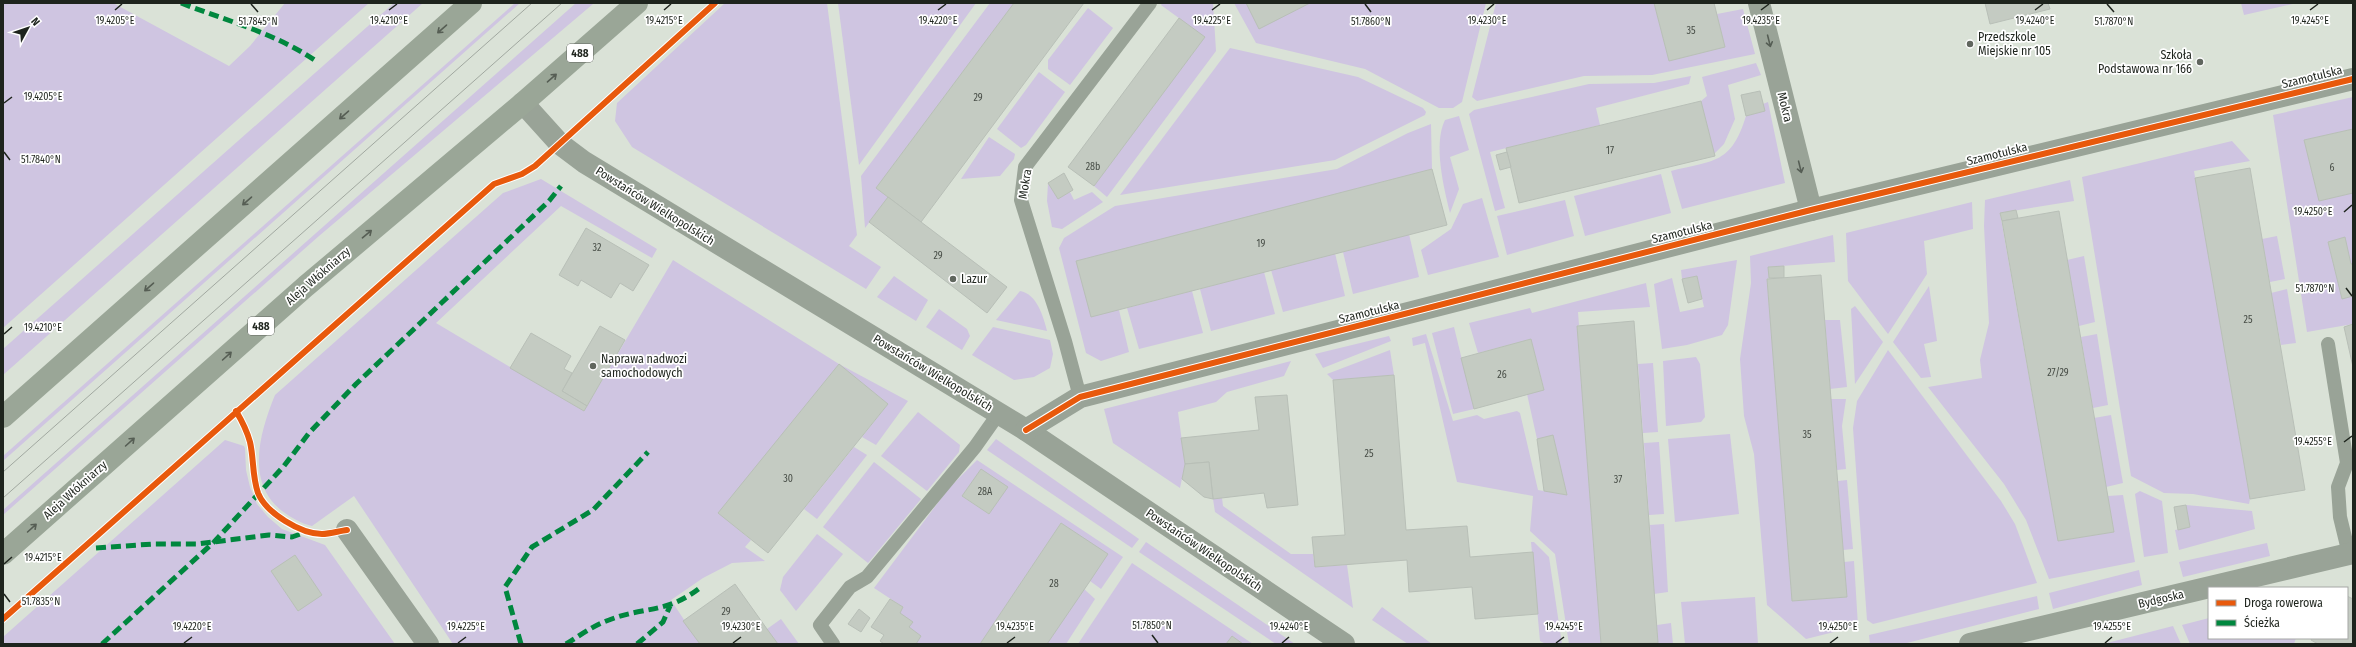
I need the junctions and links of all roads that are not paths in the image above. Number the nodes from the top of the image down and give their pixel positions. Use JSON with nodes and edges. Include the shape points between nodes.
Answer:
{"nodes":[{"id":1,"x":471,"y":3,"type":"edge"},
{"id":2,"x":637,"y":3,"type":"edge"},
{"id":3,"x":1150,"y":3,"type":"edge"},
{"id":4,"x":1759,"y":3,"type":"edge"},
{"id":5,"x":2353,"y":79,"type":"edge"},
{"id":6,"x":523,"y":103,"type":"junction"},
{"id":7,"x":1811,"y":210,"type":"junction"},
{"id":8,"x":2328,"y":344,"type":"dead end"},
{"id":9,"x":1080,"y":397,"type":"junction"},
{"id":10,"x":999,"y":413,"type":"junction"},
{"id":11,"x":3,"y":417,"type":"edge"},
{"id":12,"x":1026,"y":430,"type":"junction"},
{"id":13,"x":347,"y":530,"type":"dead end"},
{"id":14,"x":3,"y":554,"type":"edge"},
{"id":15,"x":2351,"y":554,"type":"edge"},
{"id":16,"x":2211,"y":587,"type":"edge"},
{"id":17,"x":2208,"y":588,"type":"edge"},
{"id":18,"x":428,"y":644,"type":"edge"},
{"id":19,"x":833,"y":644,"type":"edge"},
{"id":20,"x":1344,"y":644,"type":"edge"},
{"id":21,"x":1970,"y":644,"type":"edge"}],
"edges":[{"from":1,"to":11,"type":"main road","one_way":true},
{"from":6,"to":2,"type":"main road","name":"Aleja Włókniarzy","number":"488","one_way":true},
{"from":3,"to":9,"type":"lane","name":"Mokra","via":[[1025,167],[1021,200]]},
{"from":4,"to":7,"type":"street","name":"Mokra","one_way":true},
{"from":5,"to":7,"type":"street","name":"Szamotulska"},
{"from":6,"to":10,"type":"street","name":"Powstańców Wielkopolskich","via":[[560,144],[608,177]]},
{"from":14,"to":6,"type":"main road","name":"Aleja Włókniarzy","number":"488","one_way":true,"via":[[306,286]]},
{"from":7,"to":9,"type":"street","name":"Szamotulska"},
{"from":8,"to":15,"type":"lane","via":[[2347,464],[2338,487],[2340,517]]},
{"from":9,"to":12,"type":"street","name":"Szamotulska"},
{"from":10,"to":12,"type":"street","name":"Powstańców Wielkopolskich"},
{"from":10,"to":19,"type":"lane","via":[[975,447],[867,577],[850,587],[820,625]]},
{"from":12,"to":20,"type":"street","name":"Powstańców Wielkopolskich"},
{"from":13,"to":18,"type":"street"},
{"from":15,"to":16,"type":"street","name":"Bydgoska"},
{"from":17,"to":21,"type":"street","name":"Bydgoska"}]}
